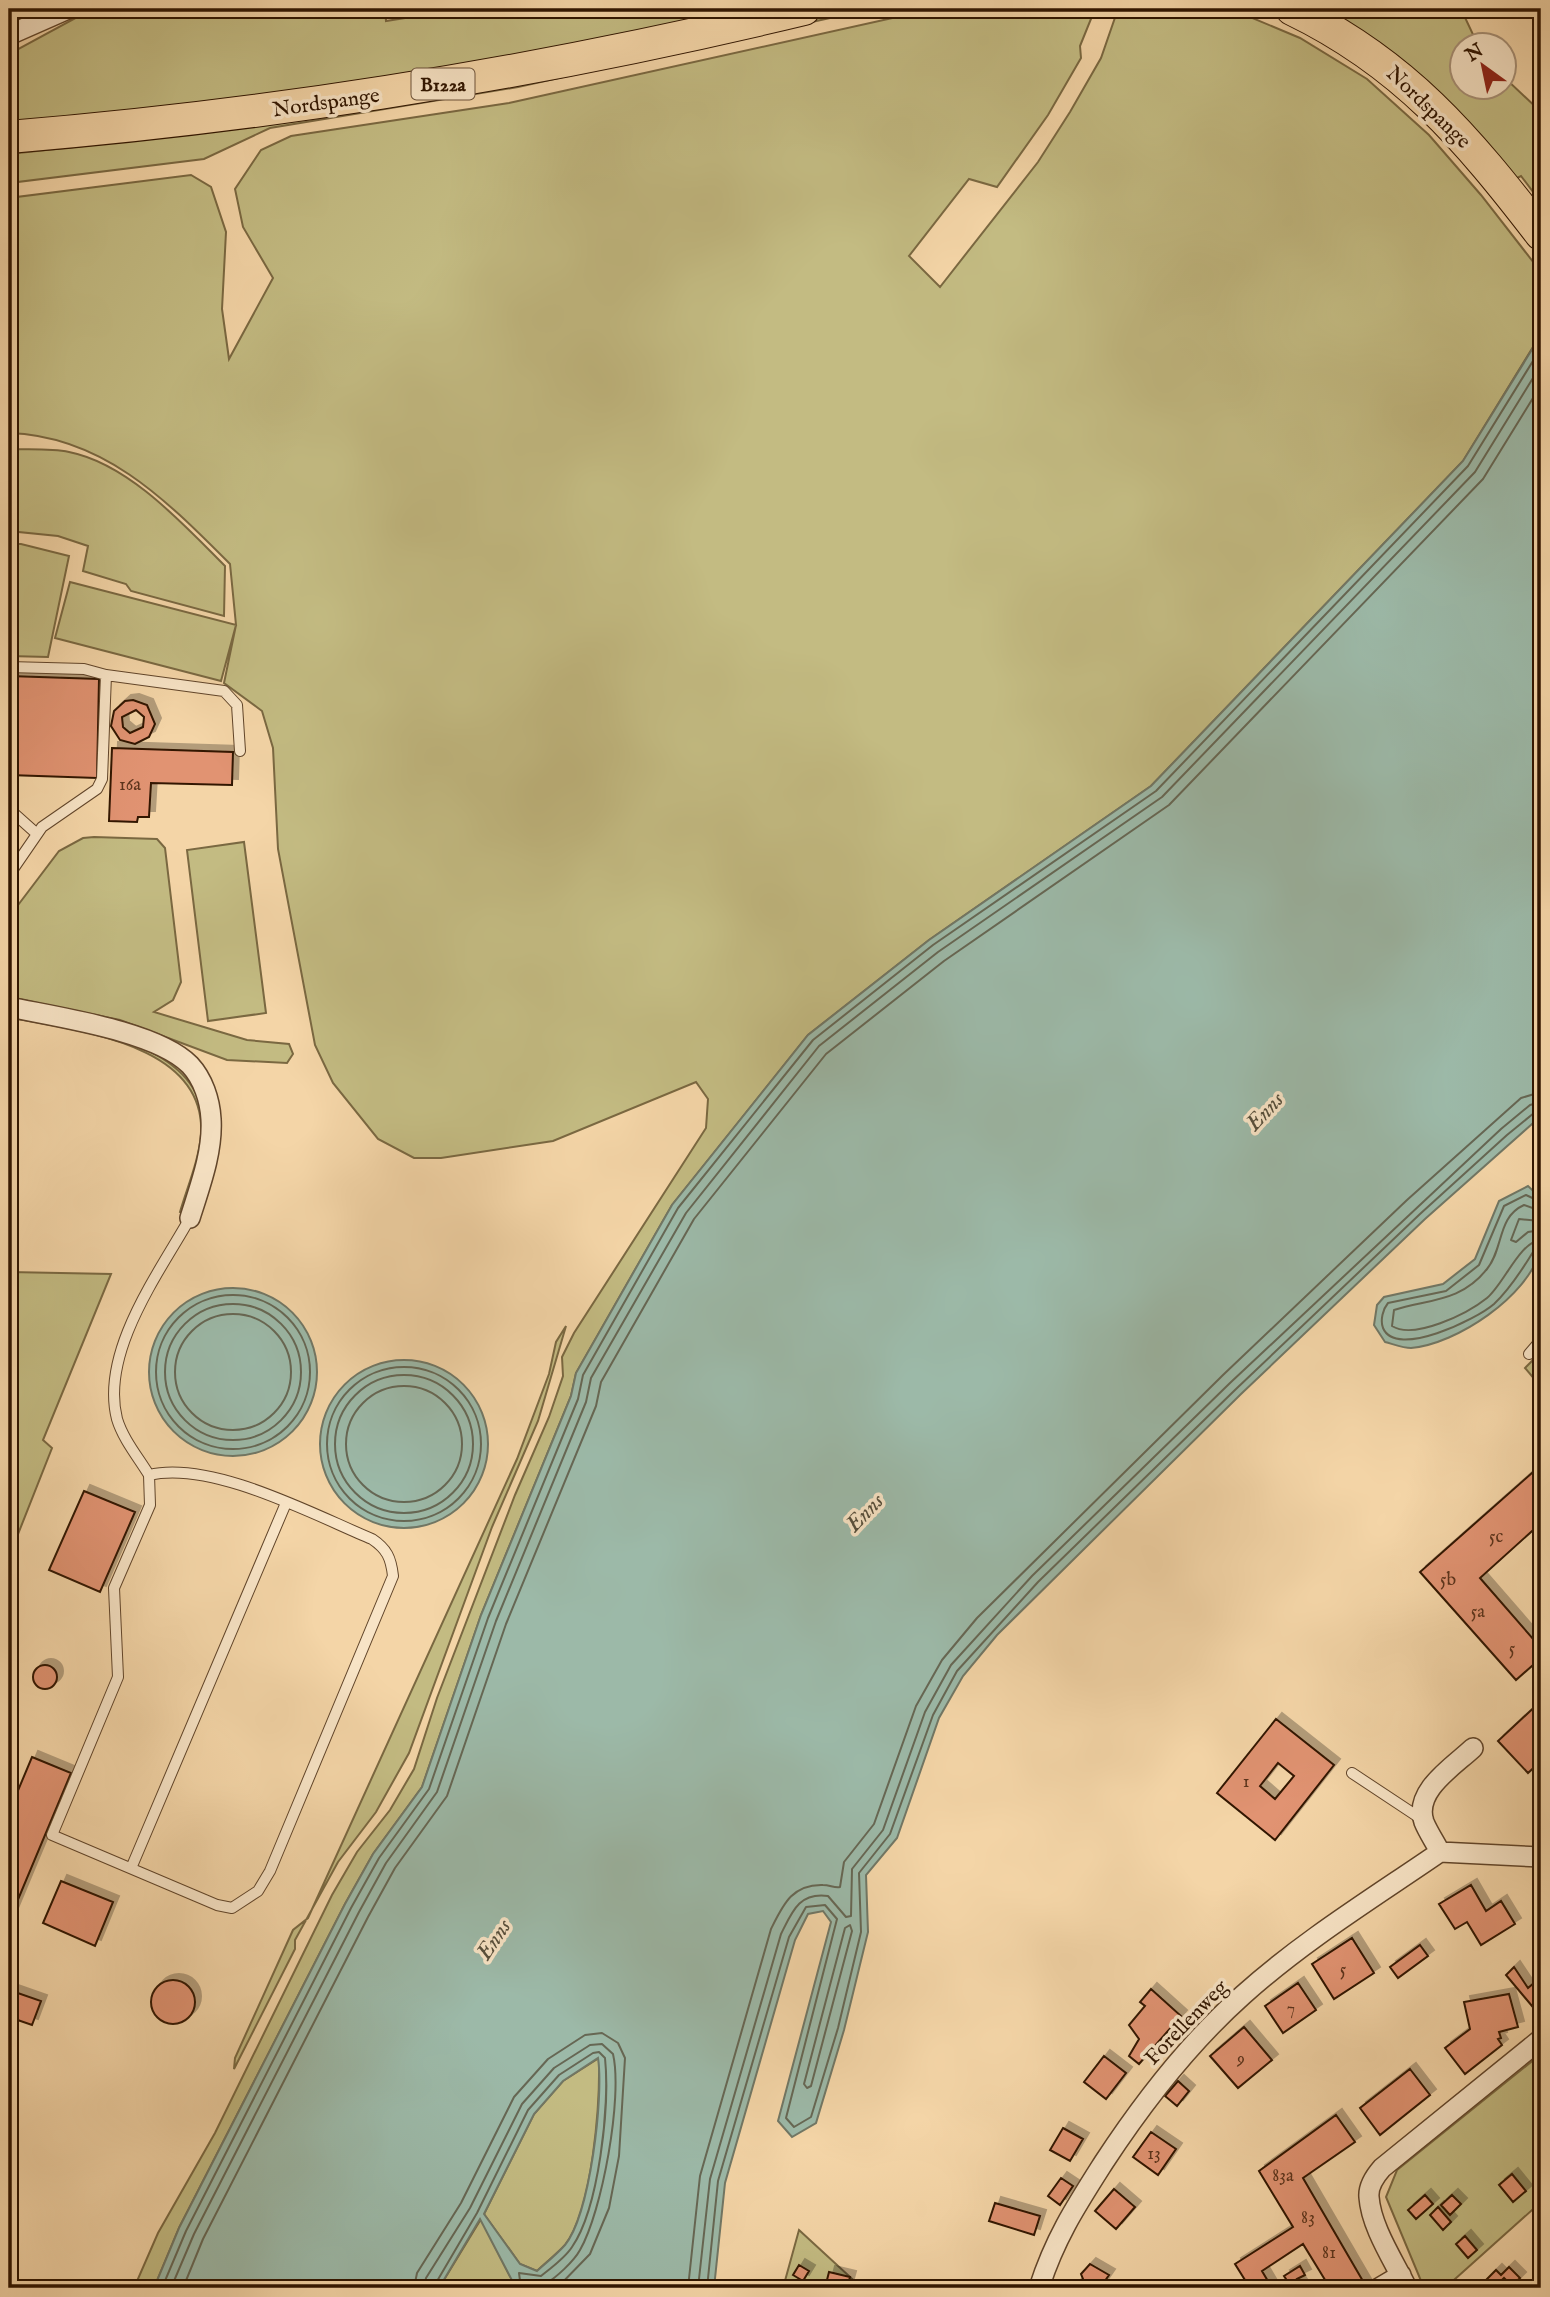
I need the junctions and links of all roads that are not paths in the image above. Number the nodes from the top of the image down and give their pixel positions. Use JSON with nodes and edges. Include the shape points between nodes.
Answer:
{"nodes":[{"id":1,"x":68,"y":9,"type":"edge"},
{"id":2,"x":804,"y":9,"type":"edge"},
{"id":3,"x":1292,"y":9,"type":"edge"},
{"id":4,"x":9,"y":36,"type":"edge"},
{"id":5,"x":9,"y":137,"type":"edge"},
{"id":6,"x":1541,"y":234,"type":"edge"},
{"id":7,"x":9,"y":667,"type":"edge"},
{"id":8,"x":106,"y":675,"type":"junction"},
{"id":9,"x":240,"y":751,"type":"dead end"},
{"id":10,"x":9,"y":809,"type":"edge"},
{"id":11,"x":37,"y":834,"type":"junction"},
{"id":12,"x":9,"y":875,"type":"edge"},
{"id":13,"x":9,"y":1007,"type":"edge"},
{"id":14,"x":190,"y":1217,"type":"joint"},
{"id":15,"x":1541,"y":1340,"type":"edge"},
{"id":16,"x":1529,"y":1354,"type":"dead end"},
{"id":17,"x":149,"y":1475,"type":"junction"},
{"id":18,"x":286,"y":1503,"type":"junction"},
{"id":19,"x":1473,"y":1748,"type":"dead end"},
{"id":20,"x":1352,"y":1773,"type":"dead end"},
{"id":21,"x":1423,"y":1820,"type":"junction"},
{"id":22,"x":1440,"y":1852,"type":"junction"},
{"id":23,"x":1541,"y":1857,"type":"edge"},
{"id":24,"x":132,"y":1866,"type":"junction"},
{"id":25,"x":1541,"y":2039,"type":"edge"},
{"id":26,"x":1404,"y":2282,"type":"edge"},
{"id":27,"x":1039,"y":2288,"type":"edge"},
{"id":28,"x":1379,"y":2288,"type":"edge"}],
"edges":[{"from":1,"to":4,"type":"street"},
{"from":2,"to":5,"type":"main road","name":"Nordspange","number":"B122a","via":[[602,54],[385,94]]},
{"from":3,"to":6,"type":"main road","name":"Nordspange","via":[[1362,48],[1404,79],[1447,120]]},
{"from":7,"to":8,"type":"lane","via":[[84,668]]},
{"from":8,"to":9,"type":"lane","via":[[224,691],[237,705]]},
{"from":8,"to":11,"type":"lane","via":[[102,779],[97,789],[56,815]]},
{"from":10,"to":11,"type":"lane"},
{"from":11,"to":12,"type":"lane"},
{"from":13,"to":14,"type":"street","via":[[135,1036],[189,1064],[206,1092],[211,1116],[211,1139]]},
{"from":14,"to":17,"type":"lane","via":[[131,1322],[121,1349],[117,1419]]},
{"from":15,"to":16,"type":"lane"},
{"from":17,"to":18,"type":"lane","via":[[163,1471],[235,1482]]},
{"from":17,"to":24,"type":"lane","via":[[150,1504],[114,1588],[118,1677],[52,1835]]},
{"from":18,"to":24,"type":"lane"},
{"from":18,"to":24,"type":"lane","via":[[384,1548],[393,1576],[275,1858],[258,1891],[232,1908]]},
{"from":19,"to":21,"type":"street","via":[[1430,1788],[1422,1804]]},
{"from":20,"to":21,"type":"lane"},
{"from":21,"to":22,"type":"street"},
{"from":22,"to":23,"type":"street"},
{"from":22,"to":27,"type":"street","name":"Forellenweg","via":[[1304,1946],[1243,1994],[1207,2030],[1129,2124],[1062,2228]]},
{"from":25,"to":26,"type":"street","via":[[1373,2180],[1368,2195],[1373,2215]]},
{"from":26,"to":28,"type":"street"}]}
